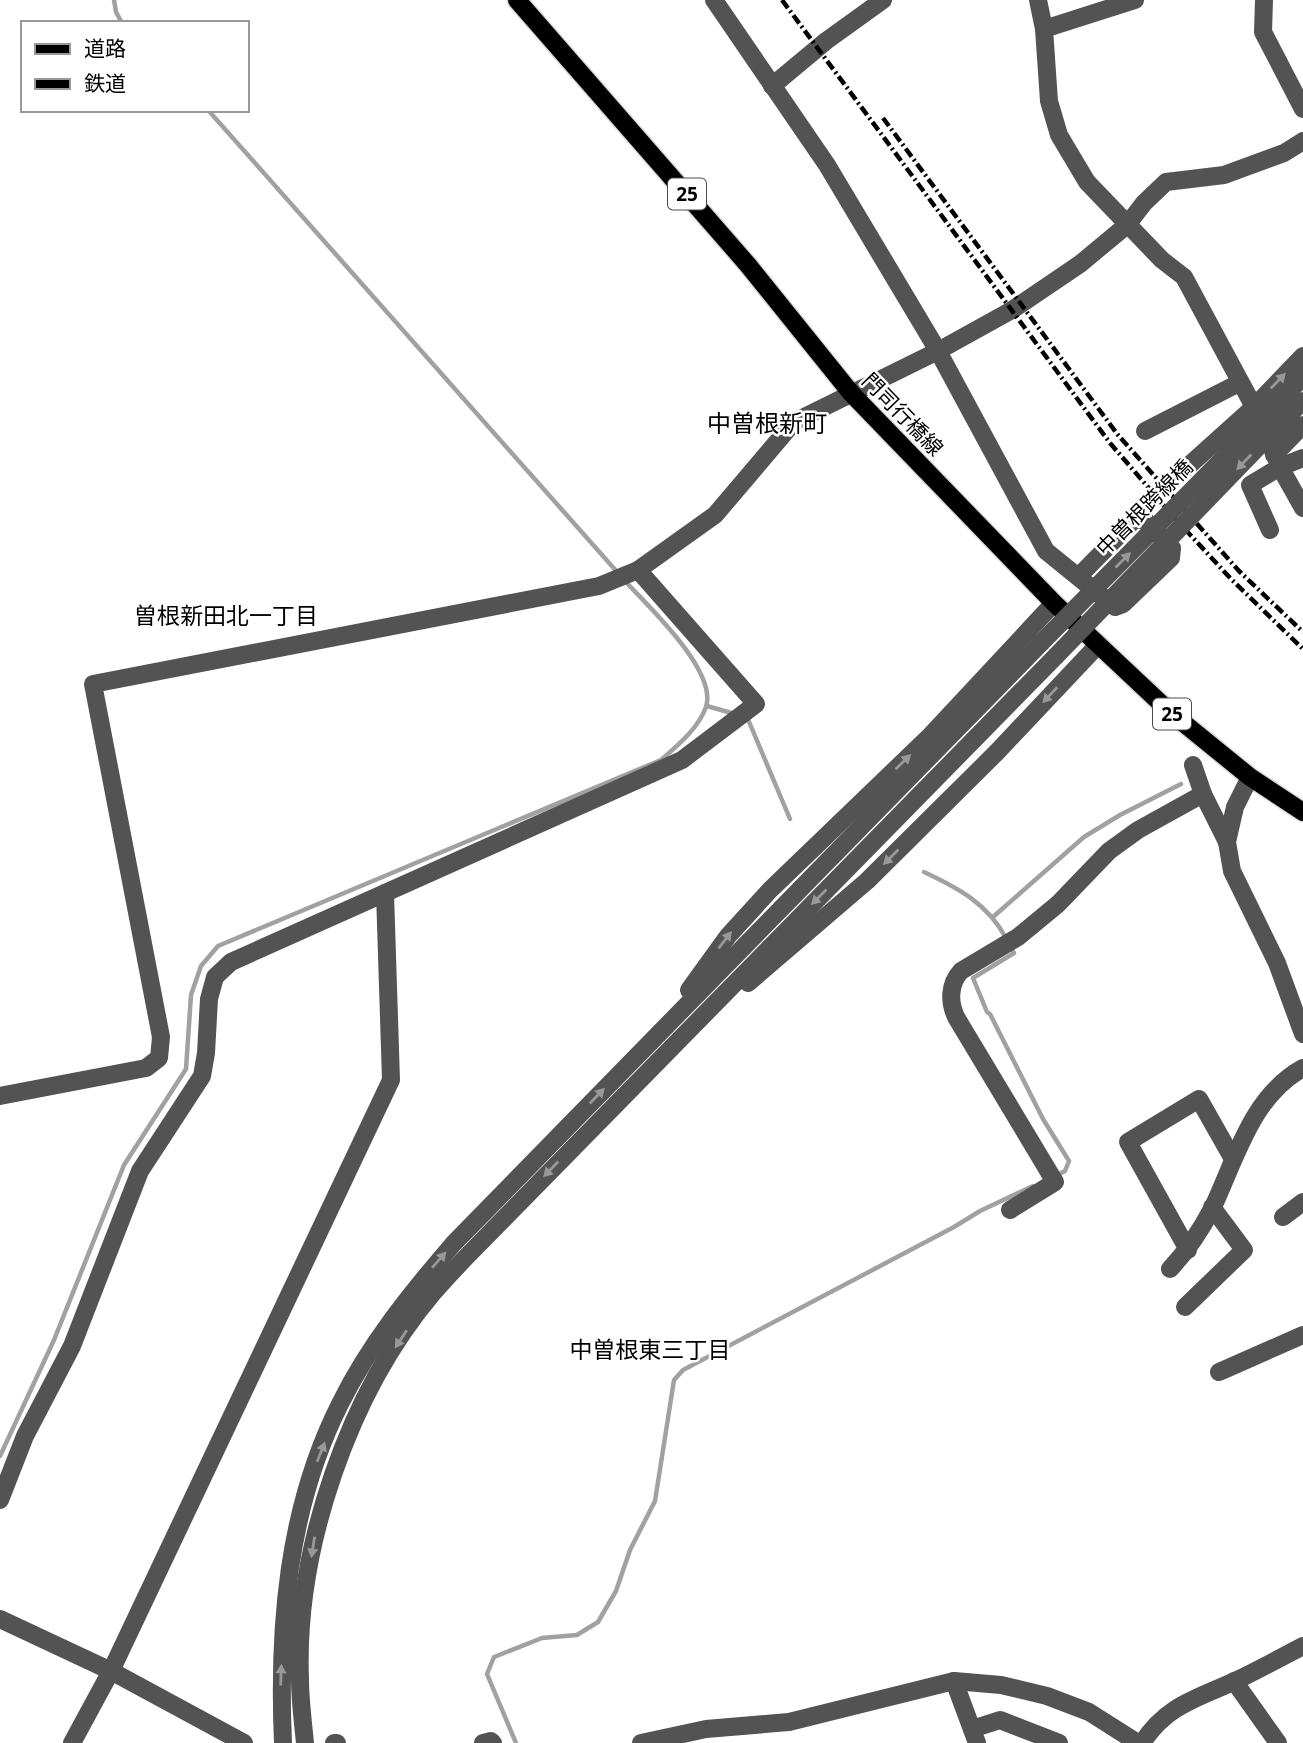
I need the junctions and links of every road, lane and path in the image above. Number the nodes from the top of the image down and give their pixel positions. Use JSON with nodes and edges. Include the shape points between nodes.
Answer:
{"nodes":[{"id":1,"x":517,"y":0,"type":"edge"},
{"id":2,"x":714,"y":0,"type":"edge"},
{"id":3,"x":883,"y":0,"type":"edge"},
{"id":4,"x":1038,"y":0,"type":"edge"},
{"id":5,"x":1135,"y":0,"type":"edge"},
{"id":6,"x":1264,"y":0,"type":"edge"},
{"id":7,"x":1044,"y":29,"type":"junction"},
{"id":8,"x":772,"y":86,"type":"junction"},
{"id":9,"x":1303,"y":109,"type":"edge"},
{"id":10,"x":1303,"y":141,"type":"edge"},
{"id":11,"x":1127,"y":225,"type":"junction"},
{"id":12,"x":938,"y":351,"type":"junction"},
{"id":13,"x":1303,"y":356,"type":"edge"},
{"id":14,"x":1303,"y":377,"type":"edge"},
{"id":15,"x":1239,"y":383,"type":"junction"},
{"id":16,"x":851,"y":393,"type":"junction"},
{"id":17,"x":1254,"y":407,"type":"junction"},
{"id":18,"x":1294,"y":410,"type":"edge"},
{"id":19,"x":1144,"y":431,"type":"dead end"},
{"id":20,"x":1303,"y":458,"type":"edge"},
{"id":21,"x":1277,"y":461,"type":"junction"},
{"id":22,"x":1185,"y":469,"type":"dead end"},
{"id":23,"x":1303,"y":508,"type":"edge"},
{"id":24,"x":1270,"y":530,"type":"dead end"},
{"id":25,"x":635,"y":571,"type":"junction"},
{"id":26,"x":1078,"y":577,"type":"junction"},
{"id":27,"x":1054,"y":603,"type":"junction"},
{"id":28,"x":1097,"y":646,"type":"junction"},
{"id":29,"x":1193,"y":765,"type":"dead end"},
{"id":30,"x":1250,"y":777,"type":"junction"},
{"id":31,"x":1203,"y":794,"type":"junction"},
{"id":32,"x":1303,"y":812,"type":"edge"},
{"id":33,"x":1227,"y":842,"type":"junction"},
{"id":34,"x":385,"y":893,"type":"junction"},
{"id":35,"x":1303,"y":1034,"type":"edge"},
{"id":36,"x":662,"y":1043,"type":"junction"},
{"id":37,"x":1303,"y":1068,"type":"edge"},
{"id":38,"x":0,"y":1096,"type":"edge"},
{"id":39,"x":1233,"y":1158,"type":"junction"},
{"id":40,"x":1303,"y":1202,"type":"edge"},
{"id":41,"x":1212,"y":1208,"type":"junction"},
{"id":42,"x":1010,"y":1210,"type":"dead end"},
{"id":43,"x":1283,"y":1217,"type":"dead end"},
{"id":44,"x":1188,"y":1250,"type":"junction"},
{"id":45,"x":1170,"y":1269,"type":"dead end"},
{"id":46,"x":1185,"y":1307,"type":"dead end"},
{"id":47,"x":1303,"y":1335,"type":"edge"},
{"id":48,"x":1219,"y":1372,"type":"dead end"},
{"id":49,"x":0,"y":1500,"type":"edge"},
{"id":50,"x":0,"y":1619,"type":"edge"},
{"id":51,"x":1303,"y":1646,"type":"edge"},
{"id":52,"x":111,"y":1671,"type":"junction"},
{"id":53,"x":954,"y":1681,"type":"junction"},
{"id":54,"x":1234,"y":1681,"type":"junction"},
{"id":55,"x":975,"y":1736,"type":"edge"},
{"id":56,"x":72,"y":1743,"type":"edge"},
{"id":57,"x":244,"y":1743,"type":"edge"},
{"id":58,"x":283,"y":1743,"type":"edge"},
{"id":59,"x":305,"y":1743,"type":"edge"},
{"id":60,"x":483,"y":1743,"type":"edge"},
{"id":61,"x":493,"y":1743,"type":"edge"},
{"id":62,"x":641,"y":1743,"type":"edge"},
{"id":63,"x":1059,"y":1743,"type":"edge"},
{"id":64,"x":1140,"y":1743,"type":"edge"},
{"id":65,"x":1278,"y":1743,"type":"edge"}],
"edges":[{"from":1,"to":16,"type":"main road","name":"門司行橋線","number":"25","via":[[748,265]]},
{"from":2,"to":8,"type":"street"},
{"from":3,"to":8,"type":"street"},
{"from":4,"to":7,"type":"street"},
{"from":5,"to":7,"type":"street"},
{"from":6,"to":9,"type":"street","via":[[1263,32]]},
{"from":7,"to":11,"type":"street","via":[[1049,101],[1059,135],[1087,182]]},
{"from":8,"to":12,"type":"street","via":[[827,165]]},
{"from":10,"to":11,"type":"street","via":[[1284,153],[1224,175],[1166,182]]},
{"from":11,"to":12,"type":"street","via":[[1012,310]]},
{"from":11,"to":15,"type":"street","via":[[1184,278]]},
{"from":12,"to":16,"type":"street"},
{"from":12,"to":26,"type":"street","via":[[1046,551]]},
{"from":17,"to":13,"type":"street","one_way":true},
{"from":14,"to":18,"type":"street"},
{"from":15,"to":17,"type":"street"},
{"from":15,"to":19,"type":"street"},
{"from":16,"to":25,"type":"street","via":[[794,422],[715,515]]},
{"from":16,"to":27,"type":"main road","name":"門司行橋線","number":"25"},
{"from":17,"to":21,"type":"street"},
{"from":17,"to":22,"type":"street"},
{"from":18,"to":21,"type":"street"},
{"from":18,"to":36,"type":"street","name":"中曽根跨線橋","one_way":true,"bridge":true,"via":[[1056,656]]},
{"from":36,"to":18,"type":"street","name":"中曽根跨線橋","one_way":true,"bridge":true,"via":[[1041,643]]},
{"from":20,"to":21,"type":"street"},
{"from":21,"to":23,"type":"street"},
{"from":21,"to":24,"type":"street","via":[[1250,485]]},
{"from":25,"to":34,"type":"street","via":[[755,704],[682,761]]},
{"from":25,"to":38,"type":"street","via":[[599,586],[93,684],[161,1037],[159,1058],[146,1068]]},
{"from":26,"to":26,"type":"street","via":[[1115,607],[1171,558],[1172,548],[1145,520],[1134,520]]},
{"from":27,"to":28,"type":"main road","name":"門司行橋線","number":"25"},
{"from":36,"to":27,"type":"street","one_way":true,"via":[[728,936],[931,736]]},
{"from":28,"to":30,"type":"main road","name":"門司行橋線","number":"25"},
{"from":28,"to":36,"type":"street","one_way":true,"via":[[867,881]]},
{"from":29,"to":31,"type":"street"},
{"from":30,"to":32,"type":"main road","name":"門司行橋線","number":"25"},
{"from":30,"to":33,"type":"street","via":[[1235,807]]},
{"from":31,"to":33,"type":"street"},
{"from":31,"to":42,"type":"street","via":[[1109,852],[1018,937],[956,976],[950,1003],[1050,1175]]},
{"from":33,"to":35,"type":"street","via":[[1232,871],[1277,963]]},
{"from":34,"to":49,"type":"street","via":[[231,962],[215,977],[202,1076],[140,1171],[72,1346],[25,1436]]},
{"from":34,"to":52,"type":"street","via":[[391,1080]]},
{"from":58,"to":36,"type":"street","one_way":true,"via":[[283,1615],[293,1547],[315,1467],[339,1404],[375,1344],[454,1243]]},
{"from":36,"to":59,"type":"street","one_way":true,"via":[[432,1294],[370,1389],[336,1463],[315,1534],[299,1677]]},
{"from":37,"to":39,"type":"street","via":[[1267,1097]]},
{"from":39,"to":41,"type":"street"},
{"from":39,"to":44,"type":"street","via":[[1199,1099],[1128,1142]]},
{"from":40,"to":43,"type":"street"},
{"from":41,"to":44,"type":"street"},
{"from":41,"to":46,"type":"street","via":[[1244,1250]]},
{"from":44,"to":45,"type":"street"},
{"from":47,"to":48,"type":"street"},
{"from":50,"to":52,"type":"street"},
{"from":51,"to":54,"type":"street"},
{"from":52,"to":56,"type":"street"},
{"from":52,"to":57,"type":"street"},
{"from":53,"to":55,"type":"street"},
{"from":53,"to":62,"type":"street","via":[[789,1722],[706,1729]]},
{"from":53,"to":64,"type":"street","via":[[1048,1696],[1089,1712]]},
{"from":54,"to":64,"type":"street","via":[[1178,1705]]},
{"from":54,"to":65,"type":"street"},
{"from":55,"to":63,"type":"street","via":[[1000,1720]]},
{"from":60,"to":61,"type":"street"}]}
